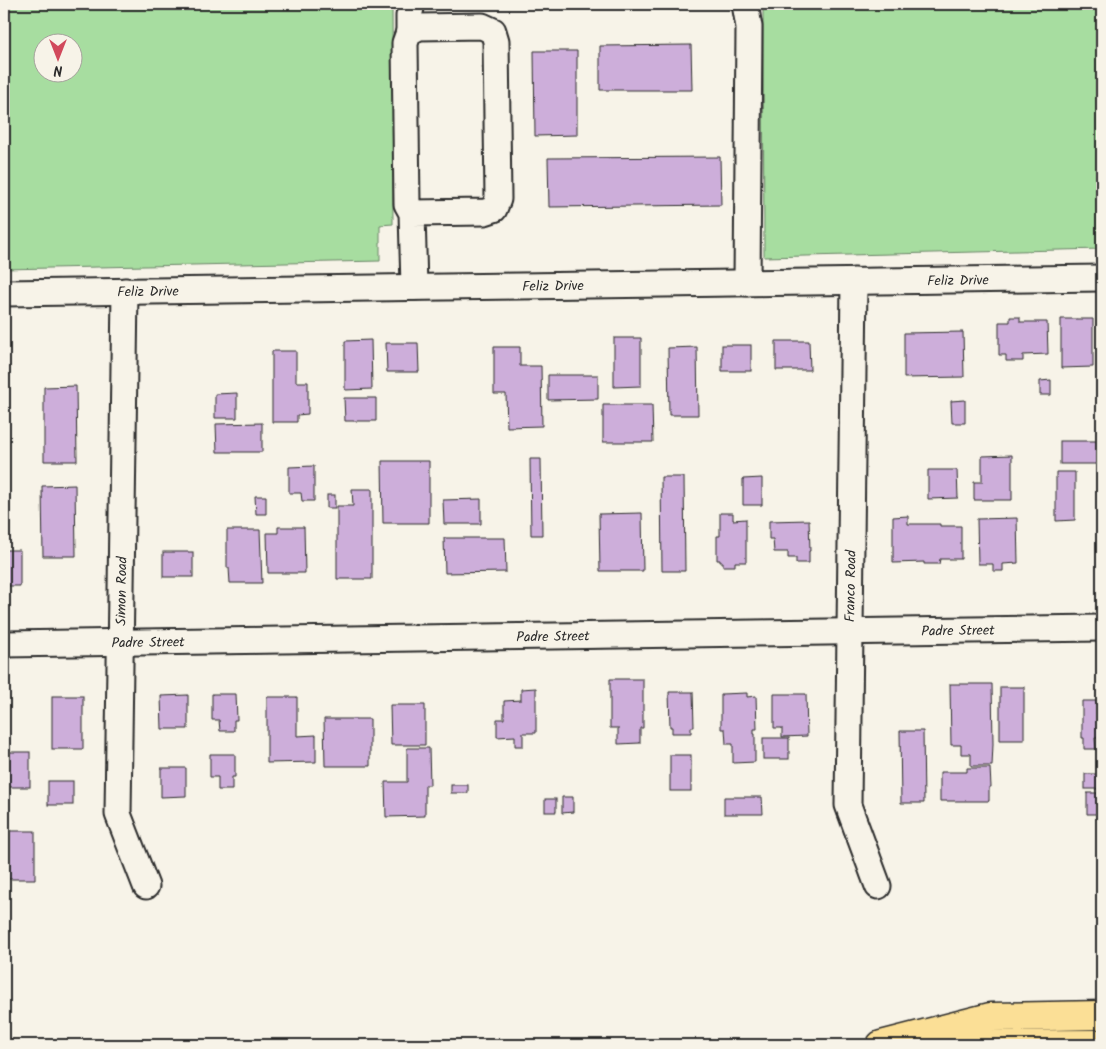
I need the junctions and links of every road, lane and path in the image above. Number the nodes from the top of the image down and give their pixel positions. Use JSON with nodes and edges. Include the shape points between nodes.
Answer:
{"nodes":[{"id":1,"x":412,"y":4,"type":"edge"},
{"id":2,"x":745,"y":4,"type":"edge"},
{"id":3,"x":409,"y":32,"type":"junction"},
{"id":4,"x":412,"y":213,"type":"junction"},
{"id":5,"x":1102,"y":278,"type":"edge"},
{"id":6,"x":854,"y":281,"type":"junction"},
{"id":7,"x":747,"y":283,"type":"junction"},
{"id":8,"x":414,"y":287,"type":"junction"},
{"id":9,"x":124,"y":291,"type":"junction"},
{"id":10,"x":4,"y":293,"type":"edge"},
{"id":11,"x":1102,"y":628,"type":"edge"},
{"id":12,"x":850,"y":631,"type":"junction"},
{"id":13,"x":121,"y":642,"type":"junction"},
{"id":14,"x":4,"y":644,"type":"edge"},
{"id":15,"x":146,"y":886,"type":"dead end"},
{"id":16,"x":878,"y":886,"type":"dead end"},
{"id":17,"x":1102,"y":1015,"type":"edge"},
{"id":18,"x":1102,"y":1044,"type":"edge"},
{"id":19,"x":881,"y":1045,"type":"edge"},
{"id":20,"x":935,"y":1045,"type":"edge"}],
"edges":[{"from":1,"to":3,"type":"street"},
{"from":2,"to":7,"type":"street","via":[[749,27]]},
{"from":3,"to":4,"type":"street","via":[[405,43],[407,204]]},
{"from":3,"to":4,"type":"street","via":[[419,27],[482,26],[493,31],[496,41],[498,199],[494,209],[485,212]]},
{"from":4,"to":8,"type":"street"},
{"from":5,"to":6,"type":"street","name":"Feliz Drive"},
{"from":6,"to":7,"type":"street","name":"Feliz Drive"},
{"from":6,"to":12,"type":"street","name":"Franco Road"},
{"from":7,"to":8,"type":"street","name":"Feliz Drive"},
{"from":8,"to":9,"type":"street","name":"Feliz Drive"},
{"from":9,"to":10,"type":"street","name":"Feliz Drive"},
{"from":9,"to":13,"type":"street","name":"Simon Road"},
{"from":11,"to":12,"type":"street","name":"Padre Street"},
{"from":12,"to":13,"type":"street","name":"Padre Street"},
{"from":12,"to":16,"type":"street","name":"Franco Road","via":[[848,805]]},
{"from":13,"to":14,"type":"street","name":"Padre Street"},
{"from":13,"to":15,"type":"street","name":"Simon Road","via":[[118,814]]},
{"from":17,"to":19,"type":"highway","via":[[990,1017]]},
{"from":18,"to":20,"type":"highway"}]}
